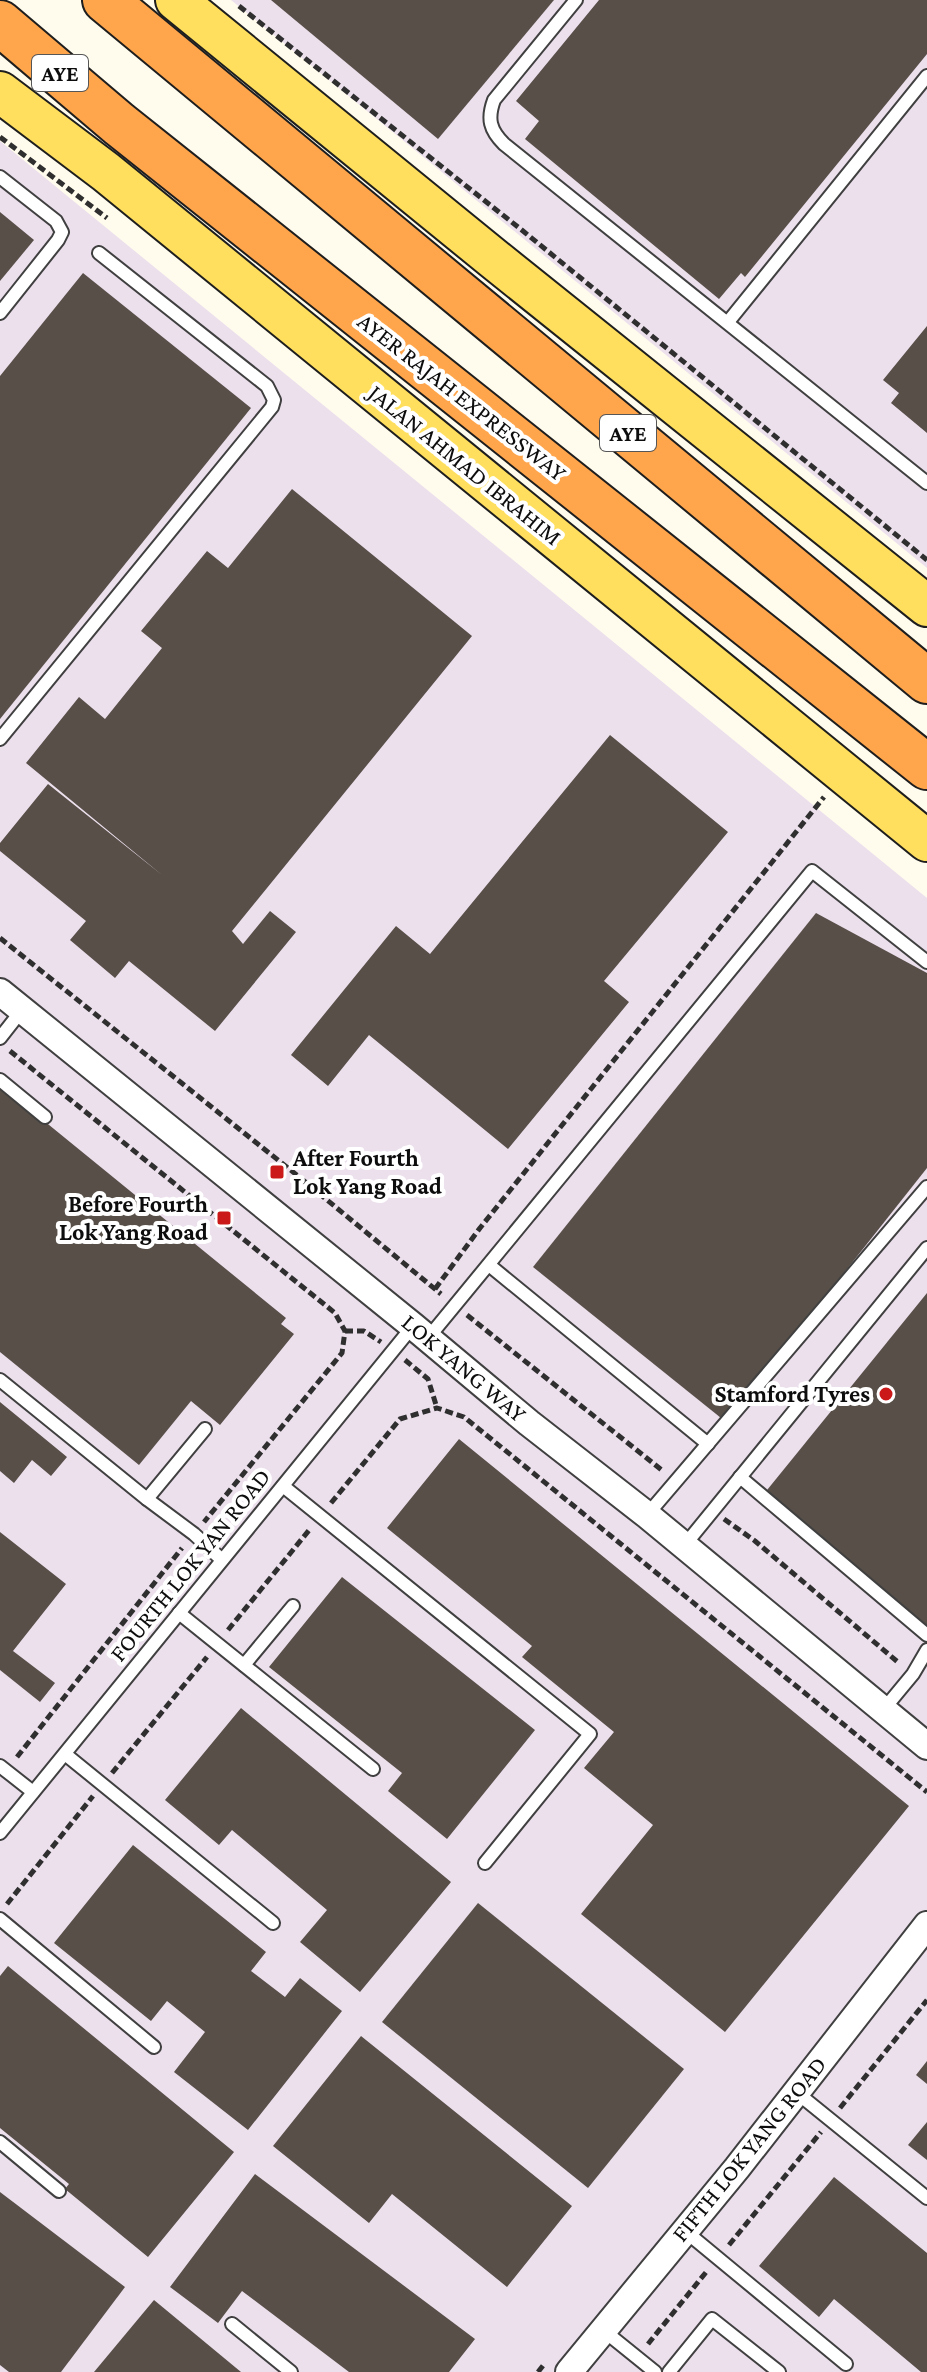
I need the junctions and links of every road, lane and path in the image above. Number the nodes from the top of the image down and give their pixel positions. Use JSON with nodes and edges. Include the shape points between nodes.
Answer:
{"nodes":[{"id":1,"x":105,"y":0,"type":"edge"},
{"id":2,"x":176,"y":0,"type":"edge"},
{"id":3,"x":232,"y":0,"type":"edge"},
{"id":4,"x":576,"y":0,"type":"edge"},
{"id":5,"x":0,"y":23,"type":"edge"},
{"id":6,"x":0,"y":59,"type":"edge"},
{"id":7,"x":927,"y":76,"type":"edge"},
{"id":8,"x":0,"y":92,"type":"edge"},
{"id":9,"x":119,"y":124,"type":"junction"},
{"id":10,"x":0,"y":177,"type":"edge"},
{"id":11,"x":99,"y":253,"type":"dead end"},
{"id":12,"x":0,"y":313,"type":"edge"},
{"id":13,"x":728,"y":322,"type":"junction"},
{"id":14,"x":927,"y":483,"type":"edge"},
{"id":15,"x":927,"y":560,"type":"edge"},
{"id":16,"x":927,"y":606,"type":"edge"},
{"id":17,"x":927,"y":681,"type":"edge"},
{"id":18,"x":0,"y":739,"type":"edge"},
{"id":19,"x":927,"y":767,"type":"edge"},
{"id":20,"x":825,"y":795,"type":"dead end"},
{"id":21,"x":927,"y":841,"type":"edge"},
{"id":22,"x":927,"y":962,"type":"edge"},
{"id":23,"x":0,"y":992,"type":"edge"},
{"id":24,"x":22,"y":1010,"type":"junction"},
{"id":25,"x":0,"y":1041,"type":"edge"},
{"id":26,"x":0,"y":1080,"type":"edge"},
{"id":27,"x":45,"y":1117,"type":"dead end"},
{"id":28,"x":927,"y":1187,"type":"edge"},
{"id":29,"x":927,"y":1248,"type":"edge"},
{"id":30,"x":489,"y":1265,"type":"junction"},
{"id":31,"x":435,"y":1289,"type":"dead end"},
{"id":32,"x":421,"y":1332,"type":"junction"},
{"id":33,"x":0,"y":1380,"type":"edge"},
{"id":34,"x":205,"y":1429,"type":"dead end"},
{"id":35,"x":708,"y":1444,"type":"junction"},
{"id":36,"x":740,"y":1477,"type":"junction"},
{"id":37,"x":283,"y":1486,"type":"junction"},
{"id":38,"x":147,"y":1499,"type":"junction"},
{"id":39,"x":647,"y":1515,"type":"junction"},
{"id":40,"x":194,"y":1534,"type":"junction"},
{"id":41,"x":684,"y":1546,"type":"junction"},
{"id":42,"x":222,"y":1560,"type":"junction"},
{"id":43,"x":293,"y":1606,"type":"dead end"},
{"id":44,"x":179,"y":1613,"type":"junction"},
{"id":45,"x":927,"y":1635,"type":"edge"},
{"id":46,"x":927,"y":1650,"type":"edge"},
{"id":47,"x":244,"y":1665,"type":"junction"},
{"id":48,"x":884,"y":1709,"type":"junction"},
{"id":49,"x":927,"y":1746,"type":"edge"},
{"id":50,"x":65,"y":1754,"type":"junction"},
{"id":51,"x":3,"y":1768,"type":"edge"},
{"id":52,"x":373,"y":1769,"type":"dead end"},
{"id":53,"x":33,"y":1792,"type":"junction"},
{"id":54,"x":0,"y":1833,"type":"edge"},
{"id":55,"x":485,"y":1863,"type":"dead end"},
{"id":56,"x":0,"y":1919,"type":"edge"},
{"id":57,"x":273,"y":1923,"type":"dead end"},
{"id":58,"x":927,"y":1925,"type":"edge"},
{"id":59,"x":927,"y":2000,"type":"edge"},
{"id":60,"x":154,"y":2047,"type":"dead end"},
{"id":61,"x":796,"y":2092,"type":"junction"},
{"id":62,"x":831,"y":2120,"type":"junction"},
{"id":63,"x":0,"y":2142,"type":"edge"},
{"id":64,"x":59,"y":2191,"type":"dead end"},
{"id":65,"x":927,"y":2198,"type":"edge"},
{"id":66,"x":684,"y":2230,"type":"junction"},
{"id":67,"x":718,"y":2258,"type":"junction"},
{"id":68,"x":232,"y":2324,"type":"dead end"},
{"id":69,"x":603,"y":2330,"type":"junction"},
{"id":70,"x":637,"y":2358,"type":"junction"},
{"id":71,"x":846,"y":2364,"type":"dead end"},
{"id":72,"x":291,"y":2372,"type":"edge"},
{"id":73,"x":569,"y":2372,"type":"edge"},
{"id":74,"x":655,"y":2372,"type":"edge"},
{"id":75,"x":669,"y":2372,"type":"edge"},
{"id":76,"x":779,"y":2372,"type":"edge"}],
"edges":[{"from":1,"to":17,"type":"highway","number":"AYE"},
{"from":2,"to":16,"type":"main road"},
{"from":3,"to":15,"type":"path"},
{"from":4,"to":13,"type":"lane","via":[[494,100],[488,115],[493,133]]},
{"from":5,"to":9,"type":"highway","name":"AYER RAJAH EXPRESSWAY","number":"AYE"},
{"from":6,"to":9,"type":"highway","via":[[82,115]]},
{"from":7,"to":13,"type":"lane"},
{"from":8,"to":21,"type":"main road","name":"JALAN AHMAD IBRAHIM","via":[[106,172]]},
{"from":9,"to":19,"type":"highway","name":"AYER RAJAH EXPRESSWAY","number":"AYE"},
{"from":10,"to":12,"type":"lane","via":[[56,221],[62,232]]},
{"from":11,"to":18,"type":"lane","via":[[267,386],[274,400]]},
{"from":13,"to":14,"type":"lane"},
{"from":20,"to":31,"type":"path"},
{"from":22,"to":30,"type":"lane","name":"FOURTH LOK YAN ROAD","via":[[812,871]]},
{"from":23,"to":24,"type":"street","name":"LOK YANG WAY"},
{"from":24,"to":25,"type":"lane"},
{"from":24,"to":32,"type":"street","name":"LOK YANG WAY"},
{"from":25,"to":40,"type":"path","via":[[335,1313],[345,1331],[342,1353]]},
{"from":26,"to":27,"type":"lane"},
{"from":28,"to":35,"type":"lane"},
{"from":29,"to":36,"type":"lane"},
{"from":30,"to":32,"type":"lane","name":"FOURTH LOK YAN ROAD"},
{"from":30,"to":35,"type":"lane"},
{"from":32,"to":37,"type":"lane","name":"FOURTH LOK YAN ROAD"},
{"from":32,"to":39,"type":"street","name":"LOK YANG WAY"},
{"from":33,"to":38,"type":"lane"},
{"from":34,"to":38,"type":"lane"},
{"from":35,"to":39,"type":"lane"},
{"from":36,"to":41,"type":"lane"},
{"from":36,"to":45,"type":"lane"},
{"from":37,"to":42,"type":"lane","name":"FOURTH LOK YAN ROAD"},
{"from":37,"to":55,"type":"lane","via":[[590,1734]]},
{"from":38,"to":40,"type":"lane"},
{"from":39,"to":41,"type":"street","name":"LOK YANG WAY"},
{"from":40,"to":42,"type":"lane"},
{"from":40,"to":51,"type":"path"},
{"from":41,"to":48,"type":"street","name":"LOK YANG WAY"},
{"from":42,"to":44,"type":"lane","name":"FOURTH LOK YAN ROAD"},
{"from":43,"to":47,"type":"lane"},
{"from":44,"to":47,"type":"lane"},
{"from":44,"to":50,"type":"lane","name":"FOURTH LOK YAN ROAD"},
{"from":46,"to":48,"type":"lane"},
{"from":47,"to":52,"type":"lane"},
{"from":48,"to":49,"type":"street","name":"LOK YANG WAY"},
{"from":50,"to":53,"type":"lane","name":"FOURTH LOK YAN ROAD"},
{"from":50,"to":57,"type":"lane"},
{"from":51,"to":53,"type":"lane"},
{"from":53,"to":54,"type":"lane","name":"FOURTH LOK YAN ROAD"},
{"from":56,"to":60,"type":"lane"},
{"from":58,"to":61,"type":"street","name":"FIFTH LOK YANG ROAD"},
{"from":59,"to":62,"type":"path"},
{"from":61,"to":62,"type":"lane"},
{"from":61,"to":66,"type":"street","name":"FIFTH LOK YANG ROAD"},
{"from":62,"to":65,"type":"lane"},
{"from":62,"to":67,"type":"path"},
{"from":63,"to":64,"type":"lane"},
{"from":66,"to":67,"type":"lane"},
{"from":66,"to":69,"type":"street","name":"FIFTH LOK YANG ROAD"},
{"from":67,"to":70,"type":"path"},
{"from":67,"to":71,"type":"lane"},
{"from":68,"to":72,"type":"lane"},
{"from":69,"to":70,"type":"lane"},
{"from":69,"to":73,"type":"street","name":"FIFTH LOK YANG ROAD"},
{"from":70,"to":74,"type":"lane"},
{"from":75,"to":76,"type":"lane","via":[[712,2319]]}]}
